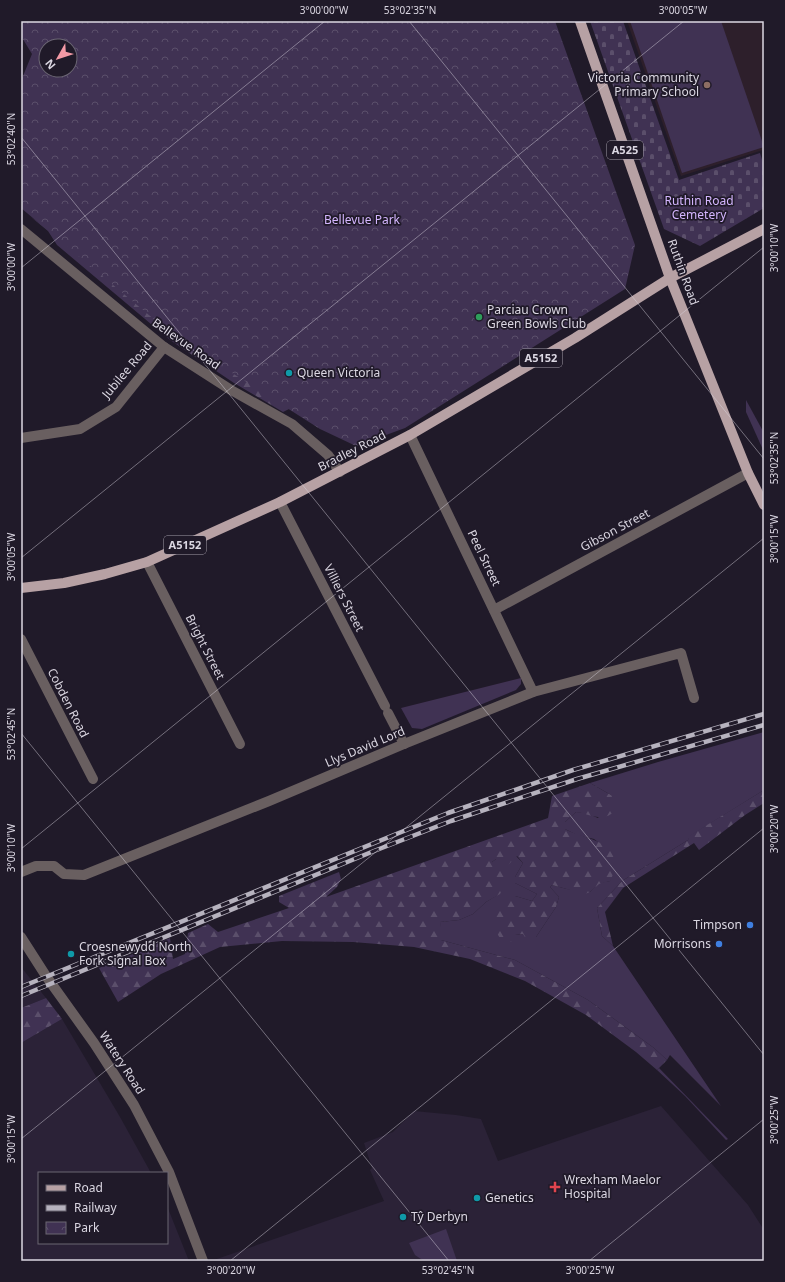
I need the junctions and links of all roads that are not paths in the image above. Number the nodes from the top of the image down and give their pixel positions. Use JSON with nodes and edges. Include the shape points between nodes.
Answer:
{"nodes":[{"id":1,"x":580,"y":21,"type":"edge"},
{"id":2,"x":21,"y":229,"type":"edge"},
{"id":3,"x":764,"y":229,"type":"edge"},
{"id":4,"x":670,"y":278,"type":"junction"},
{"id":5,"x":164,"y":347,"type":"junction"},
{"id":6,"x":410,"y":435,"type":"junction"},
{"id":7,"x":21,"y":438,"type":"edge"},
{"id":8,"x":340,"y":472,"type":"junction"},
{"id":9,"x":748,"y":473,"type":"junction"},
{"id":10,"x":280,"y":502,"type":"junction"},
{"id":11,"x":764,"y":505,"type":"edge"},
{"id":12,"x":147,"y":562,"type":"junction"},
{"id":13,"x":21,"y":588,"type":"edge"},
{"id":14,"x":494,"y":610,"type":"junction"},
{"id":15,"x":21,"y":639,"type":"edge"},
{"id":16,"x":533,"y":692,"type":"junction"},
{"id":17,"x":694,"y":698,"type":"dead end"},
{"id":18,"x":240,"y":744,"type":"dead end"},
{"id":19,"x":404,"y":744,"type":"junction"},
{"id":20,"x":93,"y":779,"type":"dead end"},
{"id":21,"x":21,"y":872,"type":"edge"},
{"id":22,"x":21,"y":937,"type":"edge"},
{"id":23,"x":203,"y":1261,"type":"edge"}],
"edges":[{"from":1,"to":4,"type":"main road","name":"Ruthin Road","number":"A525"},
{"from":2,"to":5,"type":"street","name":"Bellevue Road"},
{"from":3,"to":4,"type":"main road","number":"A5152"},
{"from":4,"to":6,"type":"main road","name":"Bradley Road","number":"A5152","via":[[575,338]]},
{"from":4,"to":9,"type":"main road","name":"Ruthin Road","number":"A525"},
{"from":5,"to":7,"type":"street","name":"Jubilee Road","via":[[116,407],[80,429]]},
{"from":5,"to":8,"type":"street","name":"Bellevue Road","via":[[231,390],[292,424],[328,455]]},
{"from":6,"to":8,"type":"main road","name":"Bradley Road","number":"A5152"},
{"from":6,"to":14,"type":"street","name":"Peel Street"},
{"from":8,"to":10,"type":"main road","name":"Bradley Road","number":"A5152"},
{"from":9,"to":11,"type":"main road","name":"Ruthin Road","number":"A525"},
{"from":9,"to":14,"type":"street","name":"Gibson Street"},
{"from":10,"to":12,"type":"main road","name":"Bradley Road","number":"A5152"},
{"from":10,"to":19,"type":"street","name":"Villiers Street"},
{"from":12,"to":13,"type":"main road","name":"Bradley Road","number":"A5152","via":[[64,583]]},
{"from":12,"to":18,"type":"street","name":"Bright Street"},
{"from":14,"to":16,"type":"street","name":"Peel Street"},
{"from":15,"to":20,"type":"street","name":"Cobden Road"},
{"from":16,"to":17,"type":"street","name":"Llys David Lord","via":[[681,653]]},
{"from":16,"to":19,"type":"street","name":"Llys David Lord"},
{"from":19,"to":21,"type":"street","name":"Llys David Lord","via":[[84,875],[64,874],[54,866],[36,866]]},
{"from":22,"to":23,"type":"street","name":"Watery Road","via":[[134,1105],[169,1172]]}]}
